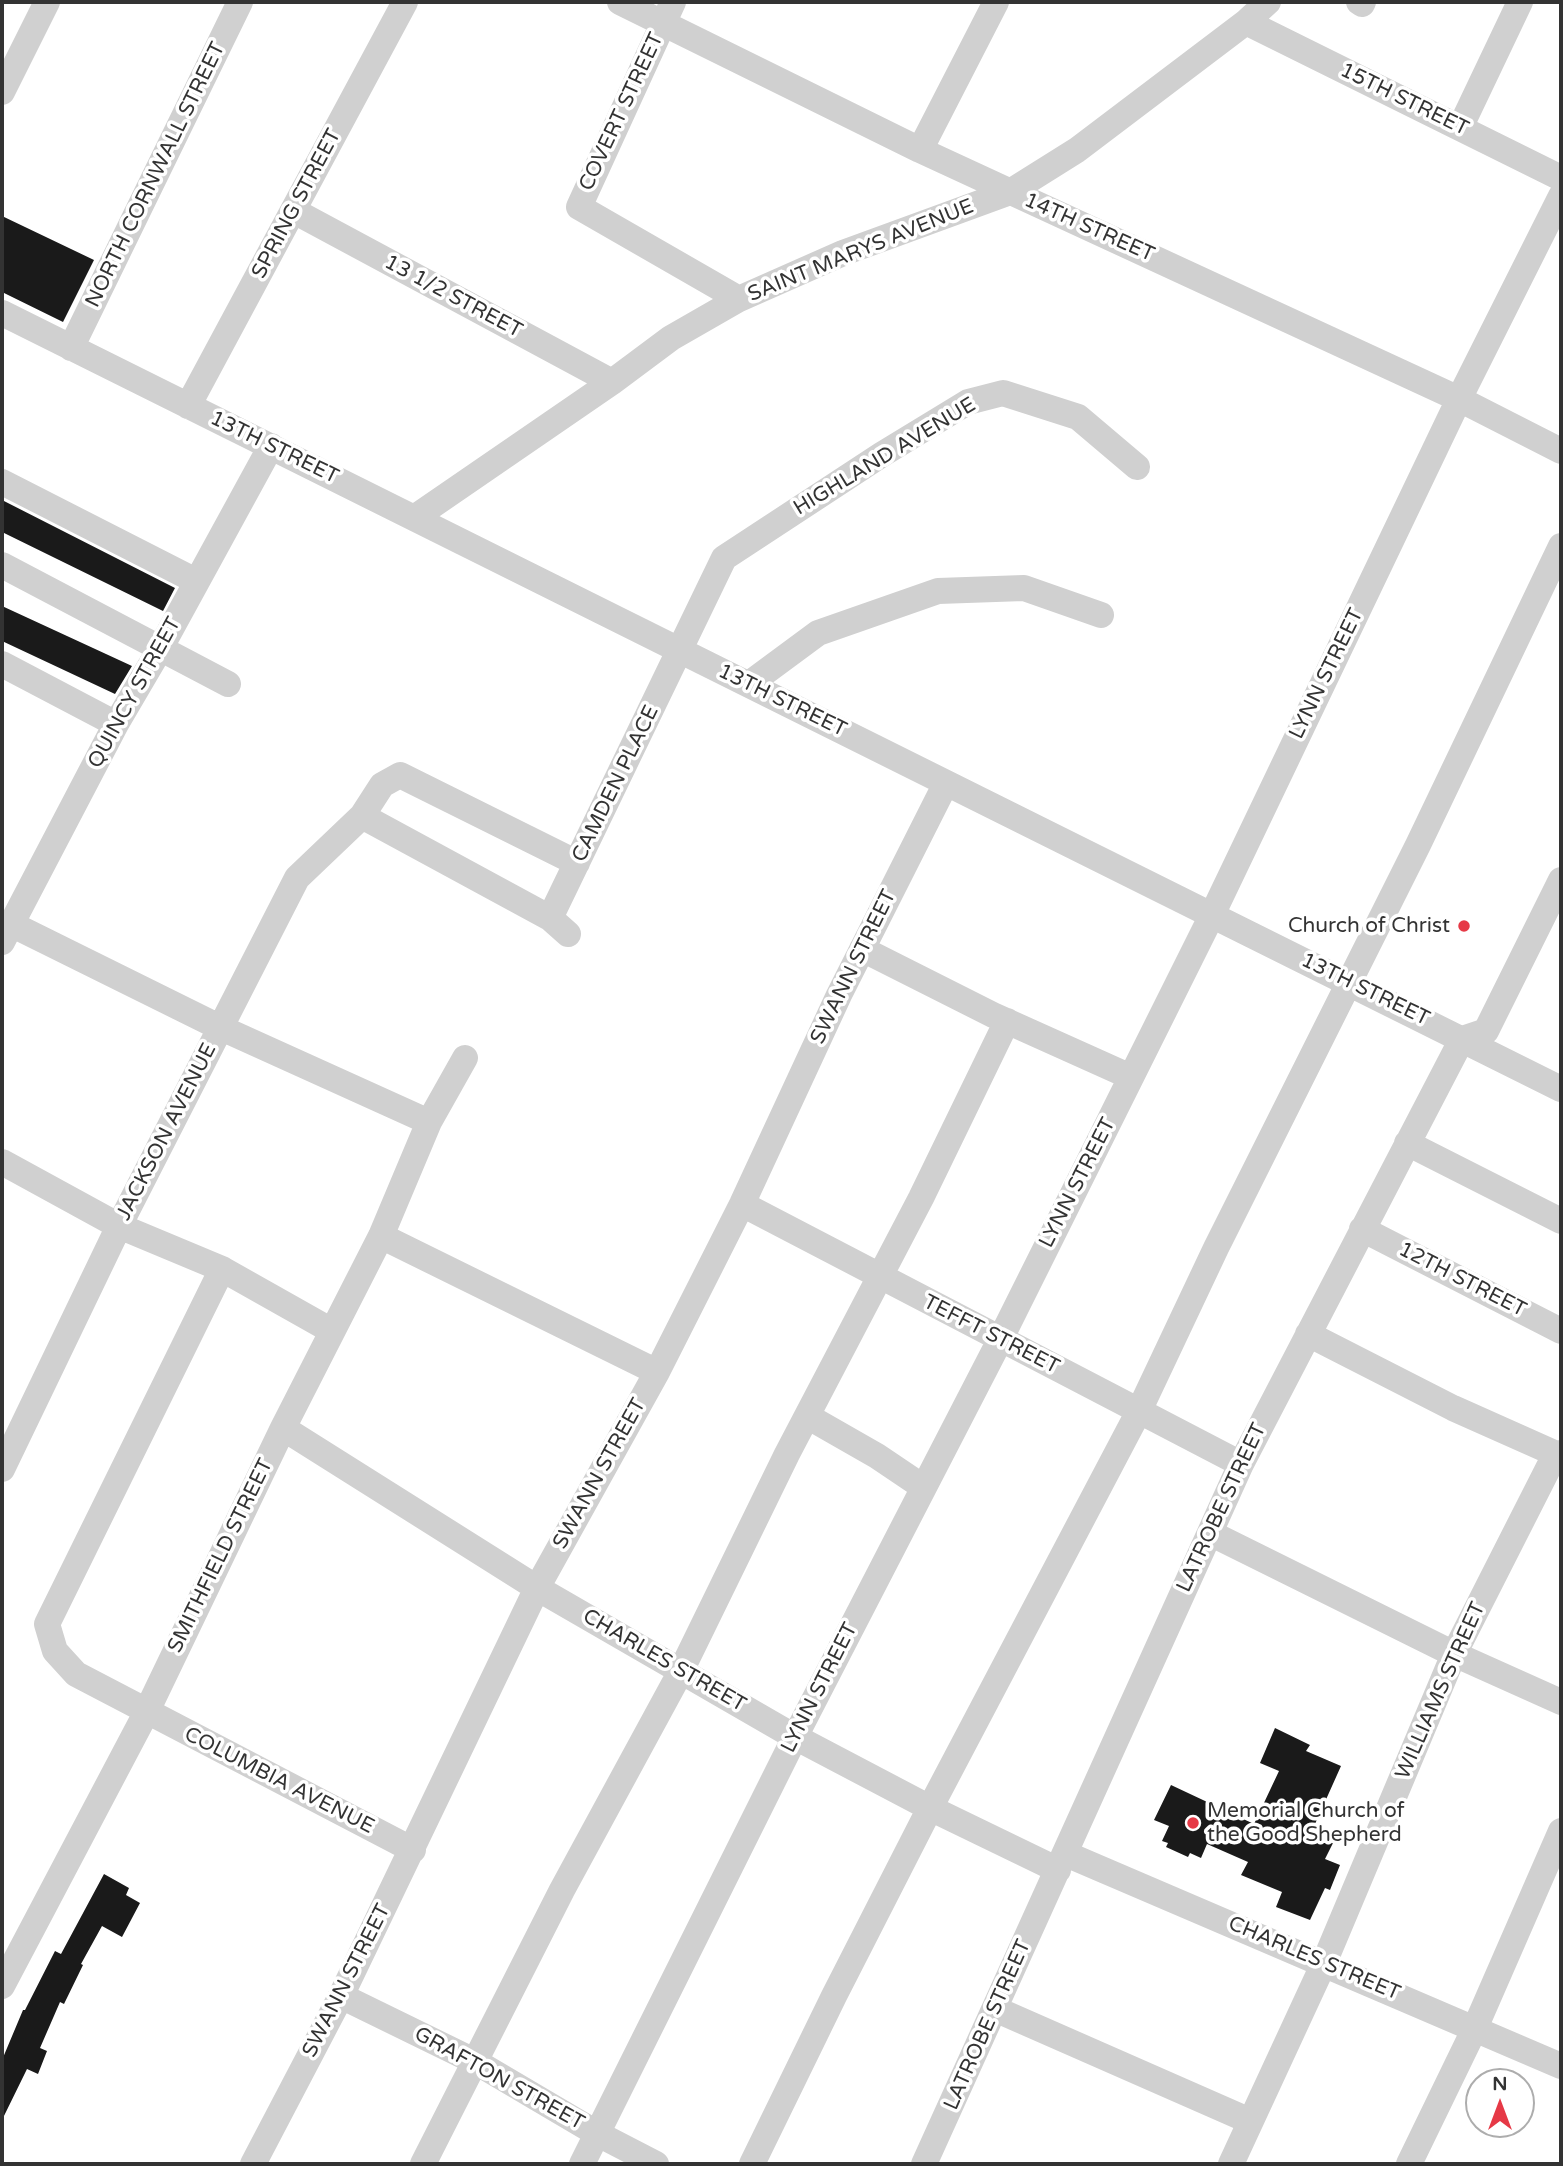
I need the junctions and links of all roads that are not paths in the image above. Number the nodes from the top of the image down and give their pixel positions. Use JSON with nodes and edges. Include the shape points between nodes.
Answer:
{"nodes":[{"id":1,"x":47,"y":2,"type":"edge"},
{"id":2,"x":240,"y":2,"type":"edge"},
{"id":3,"x":405,"y":2,"type":"edge"},
{"id":4,"x":620,"y":2,"type":"edge"},
{"id":5,"x":996,"y":2,"type":"edge"},
{"id":6,"x":1268,"y":2,"type":"edge"},
{"id":7,"x":1520,"y":2,"type":"edge"},
{"id":8,"x":668,"y":12,"type":"edge"},
{"id":9,"x":1246,"y":22,"type":"junction"},
{"id":10,"x":2,"y":92,"type":"edge"},
{"id":11,"x":1460,"y":128,"type":"junction"},
{"id":12,"x":920,"y":150,"type":"junction"},
{"id":13,"x":1561,"y":178,"type":"edge"},
{"id":14,"x":1010,"y":192,"type":"junction"},
{"id":15,"x":1561,"y":196,"type":"edge"},
{"id":16,"x":294,"y":211,"type":"junction"},
{"id":17,"x":739,"y":299,"type":"junction"},
{"id":18,"x":2,"y":313,"type":"edge"},
{"id":19,"x":71,"y":348,"type":"junction"},
{"id":20,"x":612,"y":382,"type":"junction"},
{"id":21,"x":1459,"y":399,"type":"junction"},
{"id":22,"x":188,"y":406,"type":"junction"},
{"id":23,"x":271,"y":446,"type":"junction"},
{"id":24,"x":1561,"y":451,"type":"edge"},
{"id":25,"x":1137,"y":467,"type":"dead end"},
{"id":26,"x":2,"y":482,"type":"edge"},
{"id":27,"x":414,"y":517,"type":"junction"},
{"id":28,"x":1561,"y":547,"type":"edge"},
{"id":29,"x":2,"y":565,"type":"edge"},
{"id":30,"x":196,"y":581,"type":"junction"},
{"id":31,"x":1101,"y":615,"type":"dead end"},
{"id":32,"x":160,"y":649,"type":"junction"},
{"id":33,"x":681,"y":651,"type":"junction"},
{"id":34,"x":2,"y":664,"type":"edge"},
{"id":35,"x":228,"y":684,"type":"dead end"},
{"id":36,"x":749,"y":684,"type":"junction"},
{"id":37,"x":116,"y":724,"type":"junction"},
{"id":38,"x":946,"y":782,"type":"junction"},
{"id":39,"x":362,"y":816,"type":"junction"},
{"id":40,"x":577,"y":863,"type":"junction"},
{"id":41,"x":1561,"y":880,"type":"edge"},
{"id":42,"x":1212,"y":915,"type":"junction"},
{"id":43,"x":6,"y":933,"type":"edge"},
{"id":44,"x":862,"y":949,"type":"junction"},
{"id":45,"x":1350,"y":983,"type":"junction"},
{"id":46,"x":1007,"y":1021,"type":"junction"},
{"id":47,"x":219,"y":1027,"type":"junction"},
{"id":48,"x":1462,"y":1039,"type":"junction"},
{"id":49,"x":465,"y":1058,"type":"dead end"},
{"id":50,"x":1131,"y":1077,"type":"junction"},
{"id":51,"x":1561,"y":1089,"type":"edge"},
{"id":52,"x":429,"y":1122,"type":"junction"},
{"id":53,"x":1407,"y":1143,"type":"junction"},
{"id":54,"x":2,"y":1162,"type":"edge"},
{"id":55,"x":742,"y":1204,"type":"junction"},
{"id":56,"x":1561,"y":1221,"type":"edge"},
{"id":57,"x":119,"y":1226,"type":"junction"},
{"id":58,"x":1362,"y":1229,"type":"junction"},
{"id":59,"x":381,"y":1236,"type":"junction"},
{"id":60,"x":222,"y":1269,"type":"junction"},
{"id":61,"x":879,"y":1276,"type":"junction"},
{"id":62,"x":332,"y":1331,"type":"junction"},
{"id":63,"x":1561,"y":1331,"type":"edge"},
{"id":64,"x":1308,"y":1334,"type":"junction"},
{"id":65,"x":1000,"y":1340,"type":"junction"},
{"id":66,"x":657,"y":1372,"type":"junction"},
{"id":67,"x":1139,"y":1411,"type":"junction"},
{"id":68,"x":807,"y":1416,"type":"junction"},
{"id":69,"x":282,"y":1428,"type":"junction"},
{"id":70,"x":1559,"y":1454,"type":"edge"},
{"id":71,"x":1241,"y":1464,"type":"junction"},
{"id":72,"x":2,"y":1469,"type":"edge"},
{"id":73,"x":923,"y":1487,"type":"junction"},
{"id":74,"x":1210,"y":1533,"type":"junction"},
{"id":75,"x":537,"y":1588,"type":"junction"},
{"id":76,"x":1454,"y":1654,"type":"junction"},
{"id":77,"x":681,"y":1671,"type":"junction"},
{"id":78,"x":1561,"y":1702,"type":"edge"},
{"id":79,"x":146,"y":1713,"type":"junction"},
{"id":80,"x":795,"y":1737,"type":"junction"},
{"id":81,"x":930,"y":1808,"type":"junction"},
{"id":82,"x":1561,"y":1831,"type":"edge"},
{"id":83,"x":413,"y":1850,"type":"junction"},
{"id":84,"x":1062,"y":1862,"type":"junction"},
{"id":85,"x":1324,"y":1963,"type":"junction"},
{"id":86,"x":2,"y":1986,"type":"edge"},
{"id":87,"x":341,"y":1996,"type":"junction"},
{"id":88,"x":995,"y":2009,"type":"junction"},
{"id":89,"x":1475,"y":2028,"type":"junction"},
{"id":90,"x":476,"y":2062,"type":"junction"},
{"id":91,"x":1561,"y":2066,"type":"edge"},
{"id":92,"x":1250,"y":2121,"type":"junction"},
{"id":93,"x":598,"y":2134,"type":"junction"},
{"id":94,"x":929,"y":2163,"type":"edge"},
{"id":95,"x":253,"y":2164,"type":"edge"},
{"id":96,"x":423,"y":2164,"type":"edge"},
{"id":97,"x":582,"y":2164,"type":"edge"},
{"id":98,"x":656,"y":2164,"type":"edge"},
{"id":99,"x":752,"y":2164,"type":"edge"},
{"id":100,"x":1231,"y":2164,"type":"edge"},
{"id":101,"x":1409,"y":2164,"type":"edge"}],
"edges":[{"from":1,"to":10,"type":"street"},
{"from":2,"to":19,"type":"street","name":"NORTH CORNWALL STREET"},
{"from":3,"to":16,"type":"street","name":"SPRING STREET"},
{"from":4,"to":8,"type":"street","name":"14TH STREET"},
{"from":5,"to":12,"type":"street"},
{"from":6,"to":9,"type":"street","name":"SAINT MARYS AVENUE"},
{"from":7,"to":11,"type":"street"},
{"from":8,"to":12,"type":"street","name":"14TH STREET"},
{"from":8,"to":17,"type":"street","name":"COVERT STREET","via":[[579,207]]},
{"from":9,"to":11,"type":"street","name":"15TH STREET"},
{"from":9,"to":14,"type":"street","name":"SAINT MARYS AVENUE","via":[[1077,150]]},
{"from":11,"to":13,"type":"street","name":"15TH STREET"},
{"from":12,"to":14,"type":"street","name":"14TH STREET"},
{"from":14,"to":17,"type":"street","name":"SAINT MARYS AVENUE","via":[[843,253]]},
{"from":14,"to":21,"type":"street","name":"14TH STREET"},
{"from":15,"to":21,"type":"street","name":"LYNN STREET"},
{"from":16,"to":20,"type":"street","name":"13 1/2 STREET"},
{"from":16,"to":22,"type":"street","name":"SPRING STREET"},
{"from":17,"to":20,"type":"street","name":"SAINT MARYS AVENUE","via":[[671,338]]},
{"from":18,"to":19,"type":"street","name":"13TH STREET"},
{"from":19,"to":22,"type":"street","name":"13TH STREET"},
{"from":20,"to":27,"type":"street","name":"SAINT MARYS AVENUE"},
{"from":21,"to":24,"type":"street","name":"14TH STREET"},
{"from":21,"to":42,"type":"street","name":"LYNN STREET"},
{"from":22,"to":23,"type":"street","name":"13TH STREET"},
{"from":23,"to":27,"type":"street","name":"13TH STREET"},
{"from":23,"to":30,"type":"street","name":"QUINCY STREET"},
{"from":25,"to":33,"type":"street","name":"HIGHLAND AVENUE","via":[[1078,416],[1003,393],[968,402],[724,558]]},
{"from":26,"to":30,"type":"street"},
{"from":27,"to":33,"type":"street","name":"13TH STREET"},
{"from":28,"to":45,"type":"street"},
{"from":29,"to":32,"type":"street"},
{"from":30,"to":32,"type":"street","name":"QUINCY STREET"},
{"from":31,"to":36,"type":"street","via":[[1024,588],[938,591],[818,633]]},
{"from":32,"to":35,"type":"street"},
{"from":32,"to":37,"type":"street","name":"QUINCY STREET"},
{"from":33,"to":36,"type":"street","name":"13TH STREET"},
{"from":33,"to":40,"type":"street","name":"CAMDEN PLACE"},
{"from":34,"to":37,"type":"street"},
{"from":36,"to":38,"type":"street","name":"13TH STREET"},
{"from":37,"to":43,"type":"street","name":"QUINCY STREET"},
{"from":38,"to":42,"type":"street","name":"13TH STREET"},
{"from":38,"to":44,"type":"street","name":"SWANN STREET"},
{"from":39,"to":40,"type":"street","name":"JACKSON AVENUE","via":[[382,786],[400,775]]},
{"from":39,"to":40,"type":"street","name":"CAMDEN PLACE","via":[[559,926]]},
{"from":39,"to":47,"type":"street","name":"JACKSON AVENUE","via":[[297,878]]},
{"from":41,"to":48,"type":"street","via":[[1486,1031]]},
{"from":42,"to":45,"type":"street","name":"13TH STREET"},
{"from":42,"to":50,"type":"street","name":"LYNN STREET"},
{"from":43,"to":47,"type":"street"},
{"from":44,"to":46,"type":"street"},
{"from":44,"to":55,"type":"street","name":"SWANN STREET"},
{"from":45,"to":48,"type":"street","name":"13TH STREET"},
{"from":45,"to":67,"type":"street"},
{"from":46,"to":50,"type":"street"},
{"from":46,"to":61,"type":"street"},
{"from":47,"to":52,"type":"street"},
{"from":47,"to":57,"type":"street","name":"JACKSON AVENUE"},
{"from":48,"to":51,"type":"street","name":"13TH STREET"},
{"from":48,"to":53,"type":"street","name":"LATROBE STREET"},
{"from":49,"to":52,"type":"street","name":"SMITHFIELD STREET"},
{"from":50,"to":65,"type":"street","name":"LYNN STREET"},
{"from":52,"to":59,"type":"street","name":"SMITHFIELD STREET"},
{"from":53,"to":56,"type":"street"},
{"from":53,"to":58,"type":"street","name":"LATROBE STREET"},
{"from":54,"to":57,"type":"street"},
{"from":55,"to":61,"type":"street","name":"TEFFT STREET"},
{"from":55,"to":66,"type":"street","name":"SWANN STREET"},
{"from":57,"to":60,"type":"street"},
{"from":57,"to":72,"type":"street","name":"JACKSON AVENUE"},
{"from":58,"to":63,"type":"street","name":"12TH STREET"},
{"from":58,"to":64,"type":"street","name":"LATROBE STREET"},
{"from":59,"to":62,"type":"street","name":"SMITHFIELD STREET"},
{"from":59,"to":66,"type":"street"},
{"from":60,"to":62,"type":"street"},
{"from":60,"to":79,"type":"street","name":"COLUMBIA AVENUE","via":[[47,1624],[55,1651],[76,1674]]},
{"from":61,"to":65,"type":"street","name":"TEFFT STREET"},
{"from":61,"to":68,"type":"street"},
{"from":62,"to":69,"type":"street","name":"SMITHFIELD STREET"},
{"from":64,"to":70,"type":"street","via":[[1453,1408]]},
{"from":64,"to":71,"type":"street","name":"LATROBE STREET"},
{"from":65,"to":67,"type":"street","name":"TEFFT STREET"},
{"from":65,"to":73,"type":"street","name":"LYNN STREET"},
{"from":66,"to":75,"type":"street","name":"SWANN STREET"},
{"from":67,"to":71,"type":"street","name":"TEFFT STREET"},
{"from":67,"to":81,"type":"street"},
{"from":68,"to":73,"type":"street"},
{"from":68,"to":77,"type":"street"},
{"from":69,"to":75,"type":"street","name":"CHARLES STREET"},
{"from":69,"to":79,"type":"street","name":"SMITHFIELD STREET"},
{"from":70,"to":76,"type":"street","name":"WILLIAMS STREET"},
{"from":71,"to":74,"type":"street","name":"LATROBE STREET"},
{"from":73,"to":80,"type":"street","name":"LYNN STREET"},
{"from":74,"to":76,"type":"street"},
{"from":74,"to":84,"type":"street","name":"LATROBE STREET"},
{"from":75,"to":77,"type":"street","name":"CHARLES STREET"},
{"from":75,"to":83,"type":"street","name":"SWANN STREET"},
{"from":76,"to":78,"type":"street"},
{"from":76,"to":85,"type":"street","name":"WILLIAMS STREET"},
{"from":77,"to":80,"type":"street","name":"CHARLES STREET"},
{"from":77,"to":90,"type":"street","via":[[562,1890]]},
{"from":79,"to":83,"type":"street","name":"COLUMBIA AVENUE"},
{"from":79,"to":86,"type":"street","name":"SMITHFIELD STREET"},
{"from":80,"to":81,"type":"street","name":"CHARLES STREET"},
{"from":80,"to":93,"type":"street","name":"LYNN STREET"},
{"from":81,"to":84,"type":"street","name":"CHARLES STREET"},
{"from":81,"to":99,"type":"street"},
{"from":82,"to":89,"type":"street"},
{"from":83,"to":87,"type":"street","name":"SWANN STREET"},
{"from":84,"to":85,"type":"street","name":"CHARLES STREET"},
{"from":84,"to":88,"type":"street","name":"LATROBE STREET"},
{"from":85,"to":89,"type":"street","name":"CHARLES STREET"},
{"from":85,"to":92,"type":"street","name":"WILLIAMS STREET"},
{"from":87,"to":90,"type":"street","name":"GRAFTON STREET"},
{"from":87,"to":95,"type":"street","name":"SWANN STREET"},
{"from":88,"to":92,"type":"street"},
{"from":88,"to":94,"type":"street","name":"LATROBE STREET"},
{"from":89,"to":91,"type":"street","name":"CHARLES STREET"},
{"from":89,"to":101,"type":"street"},
{"from":90,"to":93,"type":"street","name":"GRAFTON STREET"},
{"from":90,"to":96,"type":"street"},
{"from":92,"to":100,"type":"street","name":"WILLIAMS STREET"},
{"from":93,"to":97,"type":"street","name":"LYNN STREET"},
{"from":93,"to":98,"type":"street","name":"GRAFTON STREET"}]}
